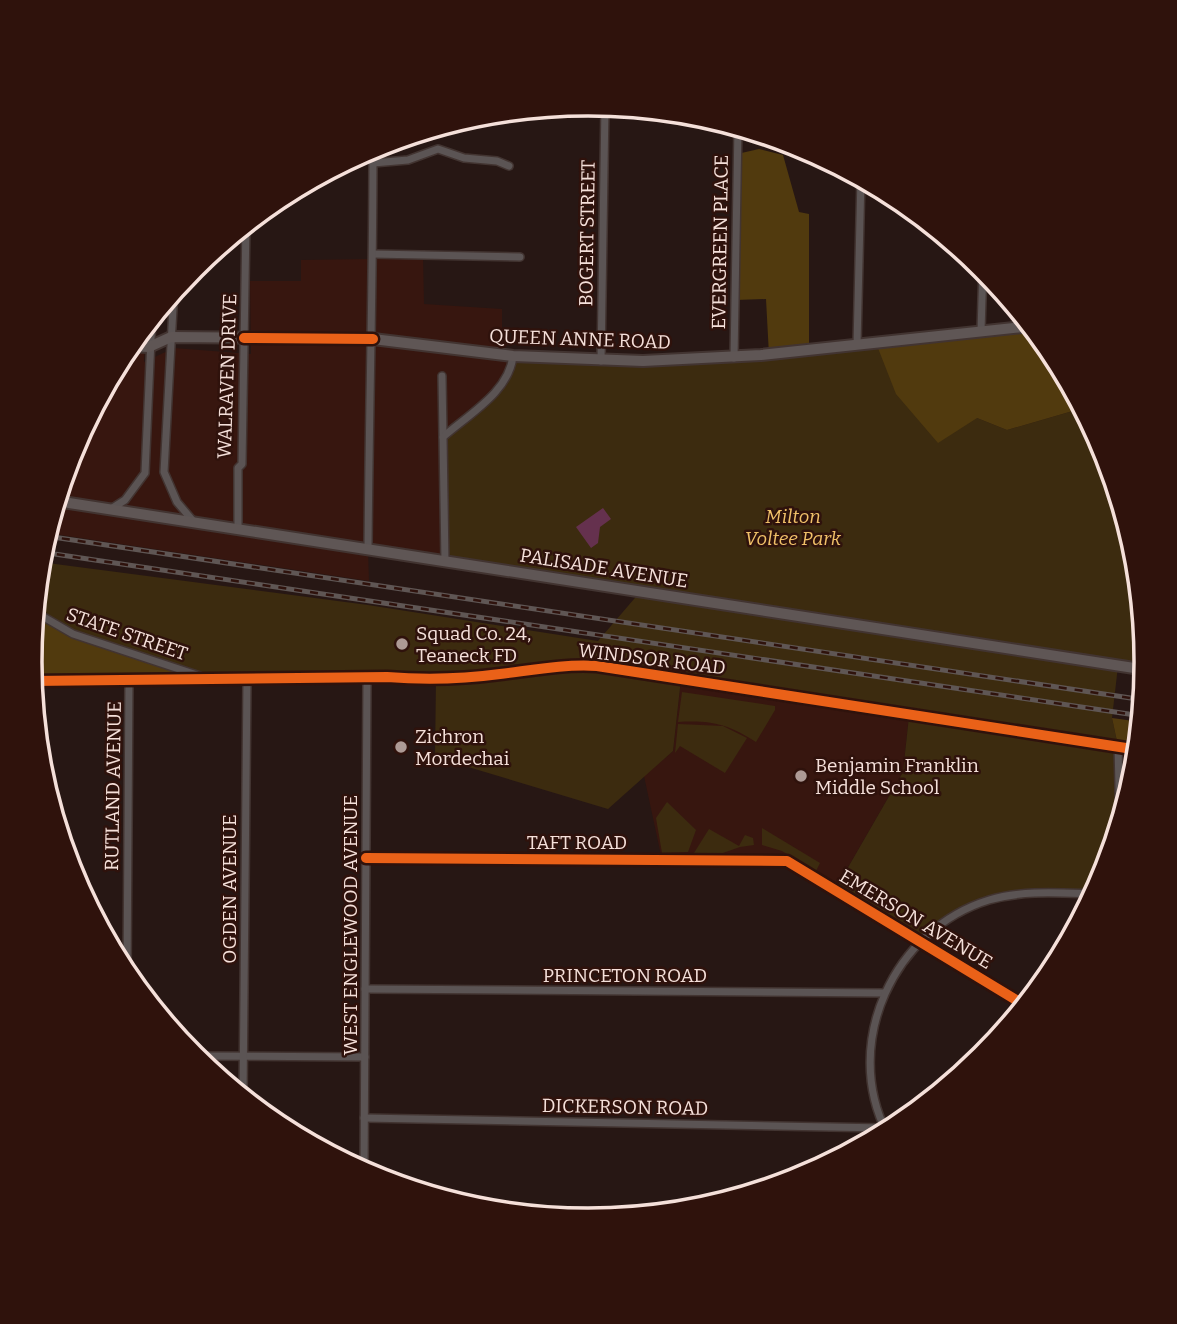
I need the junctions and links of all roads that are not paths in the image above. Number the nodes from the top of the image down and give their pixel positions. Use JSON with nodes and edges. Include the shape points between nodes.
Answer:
{"nodes":[{"id":1,"x":605,"y":116,"type":"edge"},
{"id":2,"x":738,"y":137,"type":"edge"},
{"id":3,"x":373,"y":160,"type":"edge"},
{"id":4,"x":373,"y":163,"type":"junction"},
{"id":5,"x":509,"y":166,"type":"dead end"},
{"id":6,"x":861,"y":188,"type":"edge"},
{"id":7,"x":246,"y":236,"type":"edge"},
{"id":8,"x":373,"y":254,"type":"junction"},
{"id":9,"x":520,"y":257,"type":"dead end"},
{"id":10,"x":982,"y":284,"type":"edge"},
{"id":11,"x":173,"y":308,"type":"edge"},
{"id":12,"x":1020,"y":327,"type":"edge"},
{"id":13,"x":981,"y":331,"type":"junction"},
{"id":14,"x":150,"y":336,"type":"edge"},
{"id":15,"x":171,"y":337,"type":"junction"},
{"id":16,"x":244,"y":338,"type":"junction"},
{"id":17,"x":373,"y":339,"type":"junction"},
{"id":18,"x":857,"y":345,"type":"junction"},
{"id":19,"x":142,"y":347,"type":"edge"},
{"id":20,"x":149,"y":347,"type":"junction"},
{"id":21,"x":513,"y":356,"type":"junction"},
{"id":22,"x":734,"y":358,"type":"junction"},
{"id":23,"x":601,"y":361,"type":"junction"},
{"id":24,"x":442,"y":376,"type":"dead end"},
{"id":25,"x":443,"y":437,"type":"junction"},
{"id":26,"x":66,"y":503,"type":"edge"},
{"id":27,"x":110,"y":509,"type":"junction"},
{"id":28,"x":193,"y":522,"type":"junction"},
{"id":29,"x":238,"y":529,"type":"junction"},
{"id":30,"x":368,"y":550,"type":"junction"},
{"id":31,"x":445,"y":562,"type":"junction"},
{"id":32,"x":44,"y":617,"type":"edge"},
{"id":33,"x":1135,"y":668,"type":"edge"},
{"id":34,"x":367,"y":678,"type":"junction"},
{"id":35,"x":247,"y":679,"type":"junction"},
{"id":36,"x":129,"y":680,"type":"junction"},
{"id":37,"x":211,"y":680,"type":"junction"},
{"id":38,"x":43,"y":681,"type":"edge"},
{"id":39,"x":1118,"y":746,"type":"junction"},
{"id":40,"x":1128,"y":748,"type":"edge"},
{"id":41,"x":1119,"y":792,"type":"edge"},
{"id":42,"x":366,"y":858,"type":"junction"},
{"id":43,"x":787,"y":861,"type":"joint"},
{"id":44,"x":1083,"y":894,"type":"edge"},
{"id":45,"x":920,"y":942,"type":"junction"},
{"id":46,"x":127,"y":955,"type":"edge"},
{"id":47,"x":365,"y":989,"type":"junction"},
{"id":48,"x":884,"y":993,"type":"junction"},
{"id":49,"x":1017,"y":1001,"type":"edge"},
{"id":50,"x":210,"y":1056,"type":"edge"},
{"id":51,"x":244,"y":1056,"type":"junction"},
{"id":52,"x":365,"y":1057,"type":"junction"},
{"id":53,"x":243,"y":1086,"type":"edge"},
{"id":54,"x":365,"y":1118,"type":"junction"},
{"id":55,"x":883,"y":1122,"type":"edge"},
{"id":56,"x":869,"y":1131,"type":"edge"},
{"id":57,"x":364,"y":1160,"type":"edge"}],
"edges":[{"from":1,"to":23,"type":"street","name":"BOGERT STREET"},
{"from":2,"to":22,"type":"street","name":"EVERGREEN PLACE"},
{"from":3,"to":4,"type":"street"},
{"from":4,"to":5,"type":"street","via":[[408,160],[438,149]]},
{"from":4,"to":8,"type":"street"},
{"from":6,"to":18,"type":"street"},
{"from":7,"to":16,"type":"street","name":"WALRAVEN DRIVE"},
{"from":8,"to":9,"type":"street"},
{"from":8,"to":17,"type":"street"},
{"from":10,"to":13,"type":"street"},
{"from":11,"to":15,"type":"street"},
{"from":12,"to":13,"type":"street","name":"QUEEN ANNE ROAD"},
{"from":13,"to":18,"type":"street","name":"QUEEN ANNE ROAD"},
{"from":14,"to":20,"type":"street"},
{"from":15,"to":16,"type":"street","name":"QUEEN ANNE ROAD"},
{"from":15,"to":20,"type":"street","name":"QUEEN ANNE ROAD"},
{"from":15,"to":28,"type":"street","via":[[164,472],[177,502]]},
{"from":16,"to":17,"type":"street","name":"QUEEN ANNE ROAD"},
{"from":16,"to":29,"type":"street","name":"WALRAVEN DRIVE"},
{"from":17,"to":21,"type":"street","name":"QUEEN ANNE ROAD"},
{"from":17,"to":30,"type":"street"},
{"from":18,"to":22,"type":"street","name":"QUEEN ANNE ROAD"},
{"from":19,"to":20,"type":"street","name":"QUEEN ANNE ROAD"},
{"from":20,"to":27,"type":"street","via":[[145,473],[125,499]]},
{"from":21,"to":23,"type":"street","name":"QUEEN ANNE ROAD"},
{"from":21,"to":25,"type":"street","via":[[503,384]]},
{"from":22,"to":23,"type":"street","name":"QUEEN ANNE ROAD"},
{"from":24,"to":25,"type":"street"},
{"from":25,"to":31,"type":"street"},
{"from":26,"to":27,"type":"street","name":"PALISADE AVENUE"},
{"from":27,"to":28,"type":"street","name":"PALISADE AVENUE"},
{"from":28,"to":29,"type":"street","name":"PALISADE AVENUE"},
{"from":29,"to":30,"type":"street","name":"PALISADE AVENUE"},
{"from":30,"to":31,"type":"street","name":"PALISADE AVENUE"},
{"from":31,"to":33,"type":"street","name":"PALISADE AVENUE"},
{"from":32,"to":37,"type":"street","name":"STATE STREET","via":[[73,634]]},
{"from":34,"to":35,"type":"street","name":"WINDSOR ROAD"},
{"from":34,"to":39,"type":"street","name":"WINDSOR ROAD","via":[[453,678],[597,666]]},
{"from":34,"to":42,"type":"street","name":"WEST ENGLEWOOD AVENUE"},
{"from":35,"to":37,"type":"street","name":"WINDSOR ROAD"},
{"from":35,"to":51,"type":"street","name":"OGDEN AVENUE"},
{"from":36,"to":37,"type":"street","name":"WINDSOR ROAD"},
{"from":36,"to":38,"type":"street","name":"WINDSOR ROAD"},
{"from":36,"to":46,"type":"street","name":"RUTLAND AVENUE"},
{"from":39,"to":40,"type":"street","name":"WINDSOR ROAD"},
{"from":39,"to":41,"type":"street"},
{"from":42,"to":43,"type":"street","name":"TAFT ROAD"},
{"from":42,"to":47,"type":"street","name":"WEST ENGLEWOOD AVENUE"},
{"from":43,"to":45,"type":"street","name":"EMERSON AVENUE"},
{"from":44,"to":45,"type":"street","via":[[1027,893],[990,900],[955,915]]},
{"from":45,"to":48,"type":"street"},
{"from":45,"to":49,"type":"street","name":"EMERSON AVENUE"},
{"from":47,"to":48,"type":"street","name":"PRINCETON ROAD"},
{"from":47,"to":52,"type":"street","name":"WEST ENGLEWOOD AVENUE"},
{"from":48,"to":55,"type":"street","via":[[870,1067]]},
{"from":50,"to":51,"type":"street"},
{"from":51,"to":52,"type":"street"},
{"from":51,"to":53,"type":"street","name":"OGDEN AVENUE"},
{"from":52,"to":54,"type":"street","name":"WEST ENGLEWOOD AVENUE"},
{"from":54,"to":56,"type":"street","name":"DICKERSON ROAD"},
{"from":54,"to":57,"type":"street","name":"WEST ENGLEWOOD AVENUE"}]}
